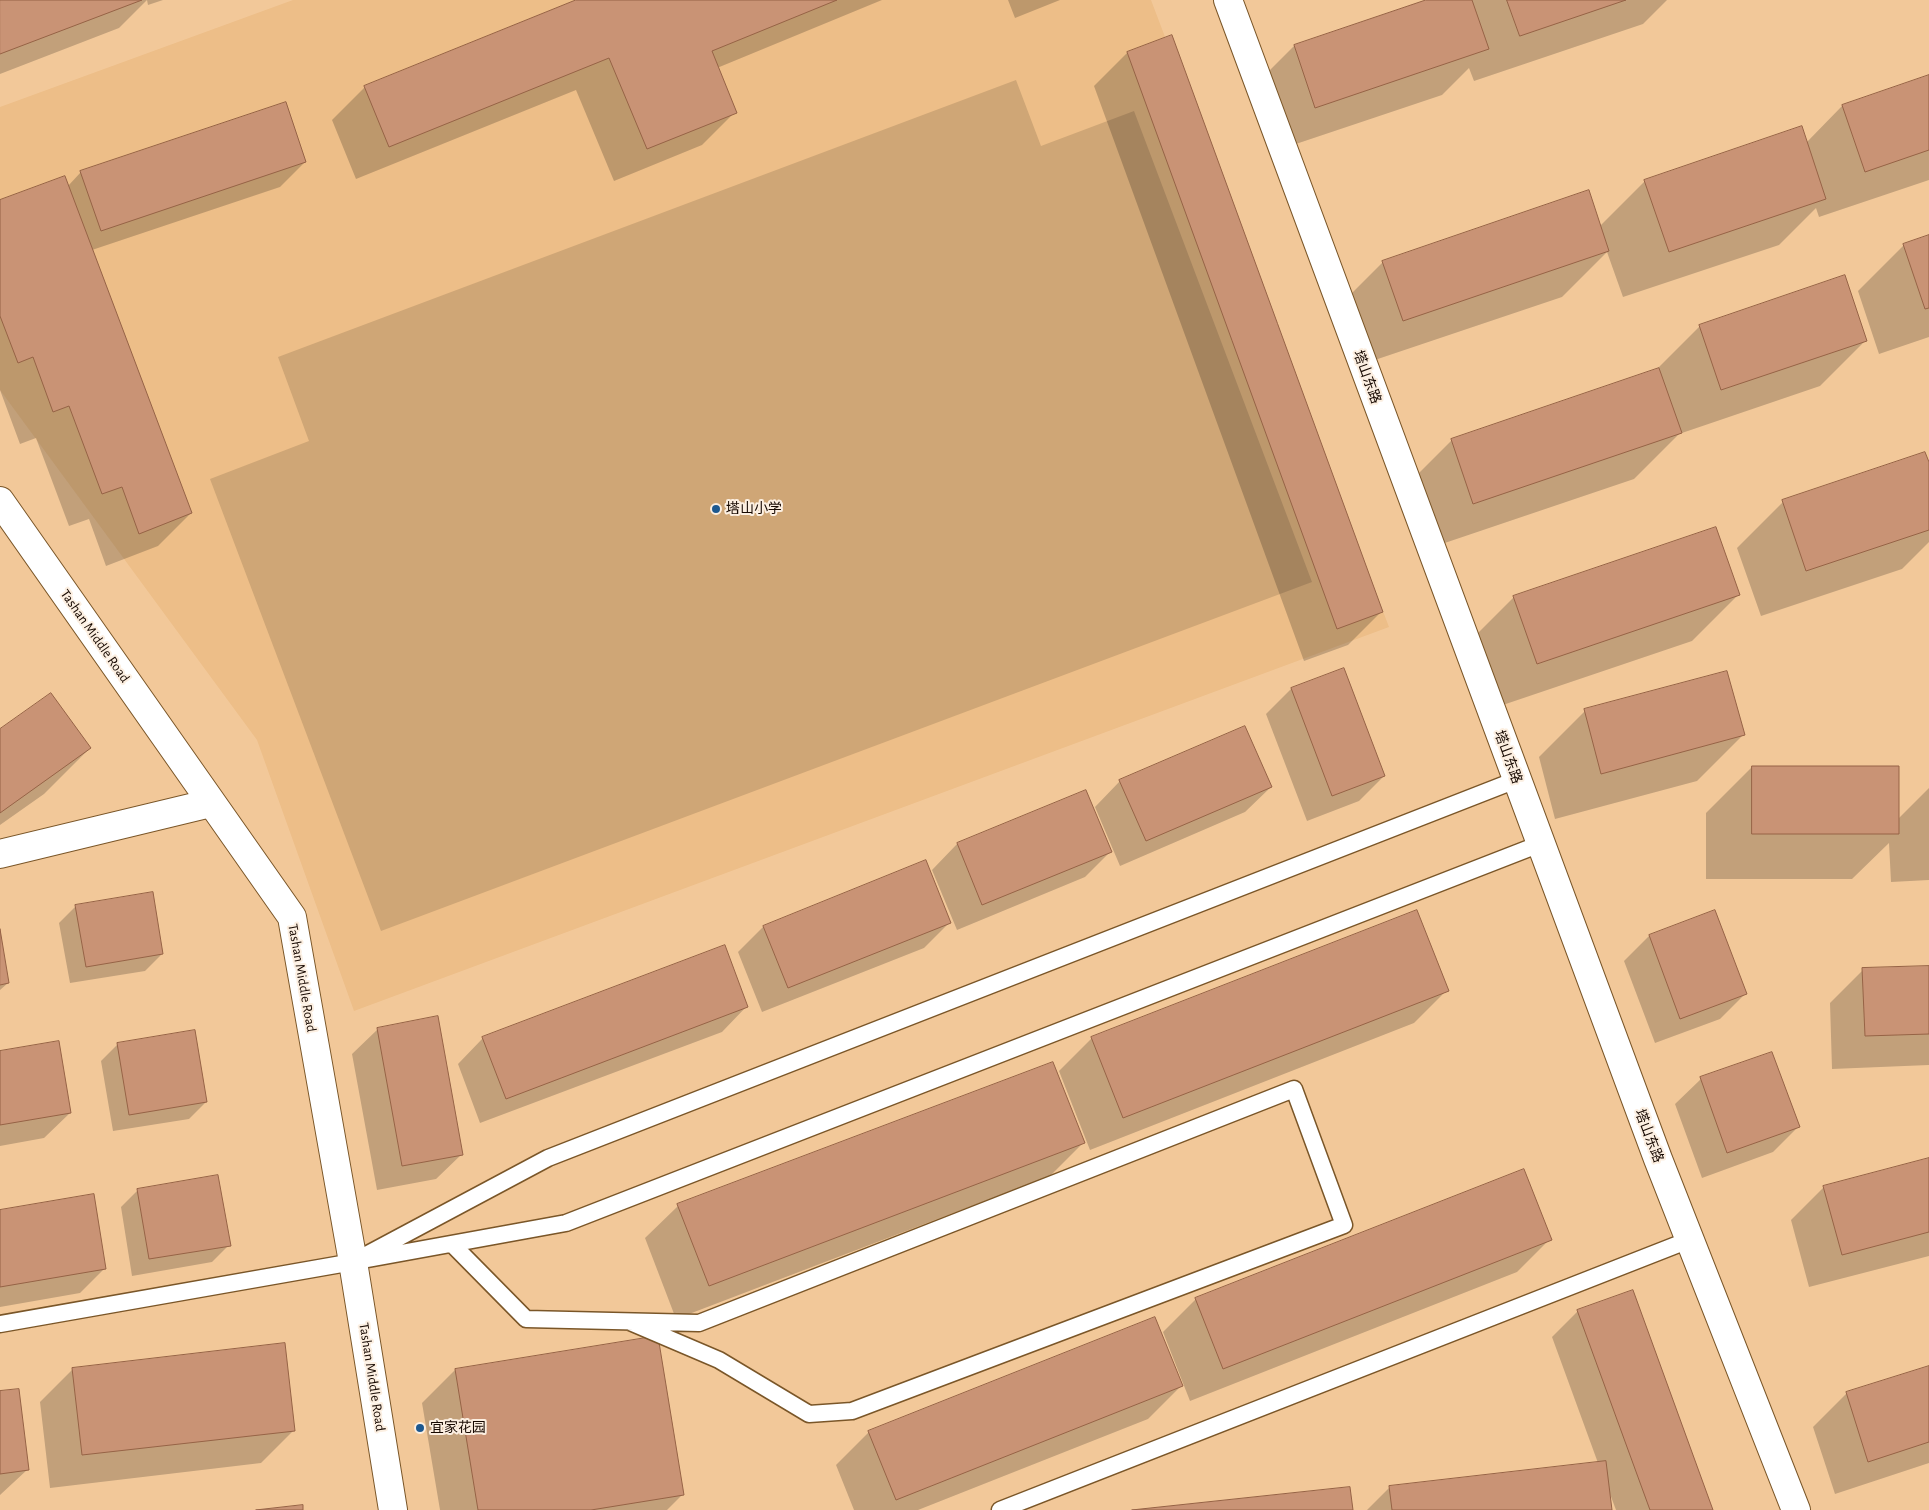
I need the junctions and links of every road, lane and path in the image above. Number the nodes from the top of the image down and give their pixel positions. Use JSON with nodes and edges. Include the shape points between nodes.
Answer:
{"nodes":[{"id":1,"x":1228,"y":0,"type":"edge"},
{"id":2,"x":0,"y":501,"type":"edge"},
{"id":3,"x":1516,"y":780,"type":"junction"},
{"id":4,"x":212,"y":803,"type":"junction"},
{"id":5,"x":1540,"y":844,"type":"junction"},
{"id":6,"x":0,"y":854,"type":"edge"},
{"id":7,"x":1689,"y":1240,"type":"junction"},
{"id":8,"x":452,"y":1244,"type":"junction"},
{"id":9,"x":354,"y":1262,"type":"junction"},
{"id":10,"x":630,"y":1322,"type":"junction"},
{"id":11,"x":0,"y":1324,"type":"edge"},
{"id":12,"x":393,"y":1510,"type":"edge"},
{"id":13,"x":1000,"y":1510,"type":"edge"},
{"id":14,"x":1796,"y":1510,"type":"edge"}],
"edges":[{"from":1,"to":3,"type":"street","name":"塔山东路"},
{"from":2,"to":4,"type":"street","name":"Tashan Middle Road"},
{"from":3,"to":5,"type":"street","name":"塔山东路"},
{"from":3,"to":9,"type":"lane","via":[[548,1158]]},
{"from":4,"to":6,"type":"street"},
{"from":4,"to":9,"type":"street","name":"Tashan Middle Road","via":[[292,917]]},
{"from":5,"to":7,"type":"street","name":"塔山东路"},
{"from":5,"to":8,"type":"lane","via":[[566,1223]]},
{"from":7,"to":13,"type":"lane"},
{"from":7,"to":14,"type":"street","name":"塔山东路"},
{"from":8,"to":9,"type":"lane"},
{"from":8,"to":10,"type":"lane","via":[[526,1319]]},
{"from":9,"to":11,"type":"lane"},
{"from":9,"to":12,"type":"street","name":"Tashan Middle Road"},
{"from":10,"to":10,"type":"lane","via":[[699,1323],[1294,1089],[1344,1225],[852,1411],[809,1414],[719,1360]]}]}
